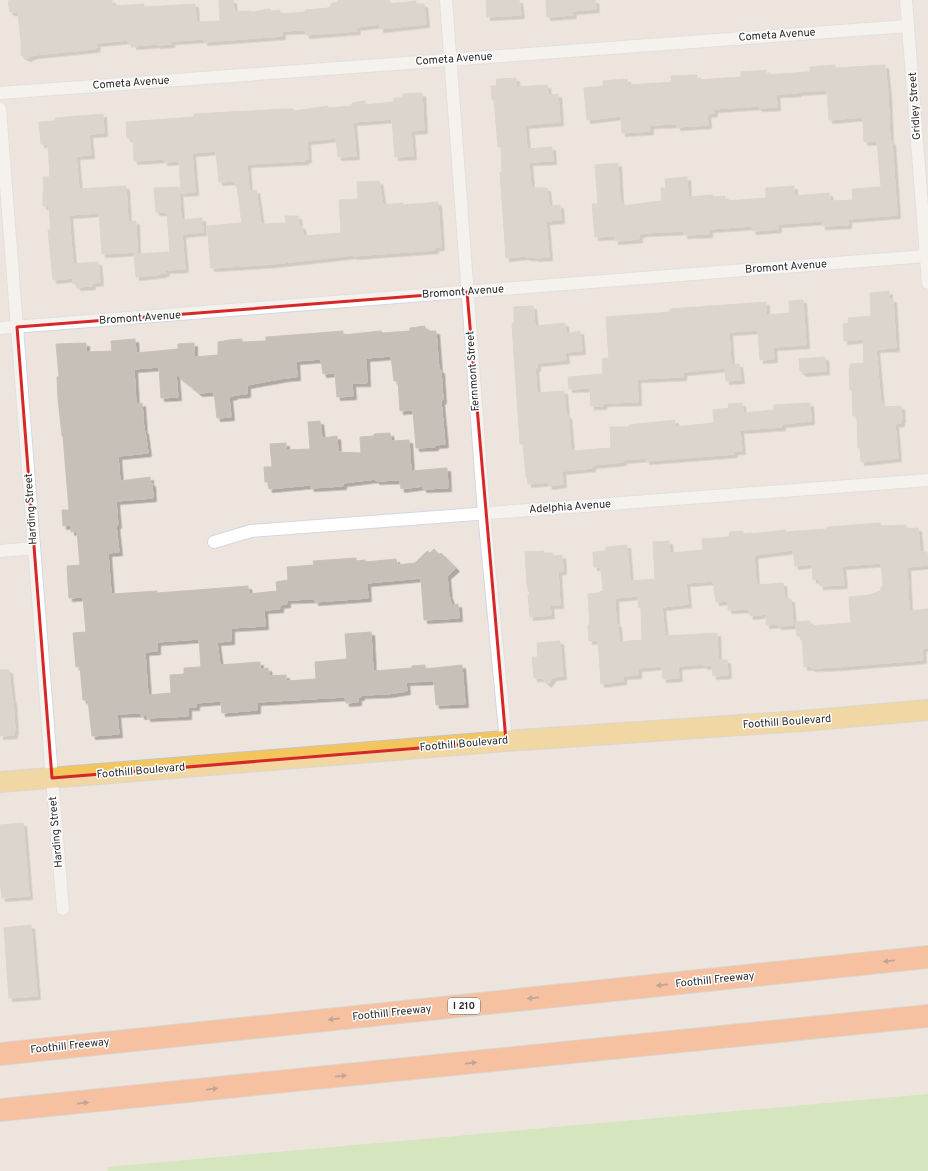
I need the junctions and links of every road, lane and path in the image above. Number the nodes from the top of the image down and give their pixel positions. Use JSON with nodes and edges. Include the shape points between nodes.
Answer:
{"nodes":[{"id":1,"x":446,"y":0,"type":"edge"},
{"id":2,"x":906,"y":0,"type":"edge"},
{"id":3,"x":908,"y":26,"type":"junction"},
{"id":4,"x":450,"y":60,"type":"junction"},
{"id":5,"x":0,"y":93,"type":"edge"},
{"id":6,"x":0,"y":109,"type":"edge"},
{"id":7,"x":926,"y":256,"type":"junction"},
{"id":8,"x":928,"y":283,"type":"edge"},
{"id":9,"x":468,"y":292,"type":"junction"},
{"id":10,"x":17,"y":327,"type":"junction"},
{"id":11,"x":0,"y":328,"type":"edge"},
{"id":12,"x":928,"y":480,"type":"edge"},
{"id":13,"x":484,"y":513,"type":"junction"},
{"id":14,"x":214,"y":542,"type":"dead end"},
{"id":15,"x":34,"y":548,"type":"junction"},
{"id":16,"x":0,"y":550,"type":"edge"},
{"id":17,"x":928,"y":710,"type":"edge"},
{"id":18,"x":506,"y":741,"type":"junction"},
{"id":19,"x":52,"y":778,"type":"junction"},
{"id":20,"x":0,"y":782,"type":"edge"},
{"id":21,"x":63,"y":909,"type":"dead end"},
{"id":22,"x":928,"y":957,"type":"edge"},
{"id":23,"x":928,"y":1016,"type":"edge"},
{"id":24,"x":0,"y":1054,"type":"edge"},
{"id":25,"x":44,"y":1107,"type":"junction"},
{"id":26,"x":0,"y":1110,"type":"edge"},
{"id":27,"x":0,"y":1114,"type":"edge"}],
"edges":[{"from":1,"to":4,"type":"street","name":"Fernmont Street"},
{"from":2,"to":3,"type":"street","name":"Gridley Street"},
{"from":3,"to":4,"type":"street","name":"Cometa Avenue"},
{"from":3,"to":7,"type":"street","name":"Gridley Street"},
{"from":4,"to":5,"type":"street","name":"Cometa Avenue"},
{"from":4,"to":9,"type":"street","name":"Fernmont Street"},
{"from":6,"to":10,"type":"street","name":"Harding Street"},
{"from":7,"to":8,"type":"street","name":"Gridley Street"},
{"from":7,"to":9,"type":"street","name":"Bromont Avenue"},
{"from":9,"to":10,"type":"street","name":"Bromont Avenue"},
{"from":9,"to":13,"type":"street","name":"Fernmont Street"},
{"from":10,"to":11,"type":"street","name":"Bromont Avenue"},
{"from":10,"to":15,"type":"street","name":"Harding Street"},
{"from":12,"to":13,"type":"street","name":"Adelphia Avenue"},
{"from":13,"to":14,"type":"street","name":"Adelphia Avenue","via":[[251,531]]},
{"from":13,"to":18,"type":"street","name":"Fernmont Street"},
{"from":15,"to":16,"type":"street"},
{"from":15,"to":19,"type":"street","name":"Harding Street"},
{"from":17,"to":18,"type":"main road","name":"Foothill Boulevard","via":[[794,722]]},
{"from":18,"to":19,"type":"main road","name":"Foothill Boulevard"},
{"from":19,"to":20,"type":"main road","name":"Foothill Boulevard"},
{"from":19,"to":21,"type":"street","name":"Harding Street"},
{"from":22,"to":24,"type":"highway","name":"Foothill Freeway","number":"I 210","one_way":true},
{"from":25,"to":23,"type":"highway","one_way":true},
{"from":25,"to":26,"type":"highway"},
{"from":25,"to":27,"type":"highway"}]}
